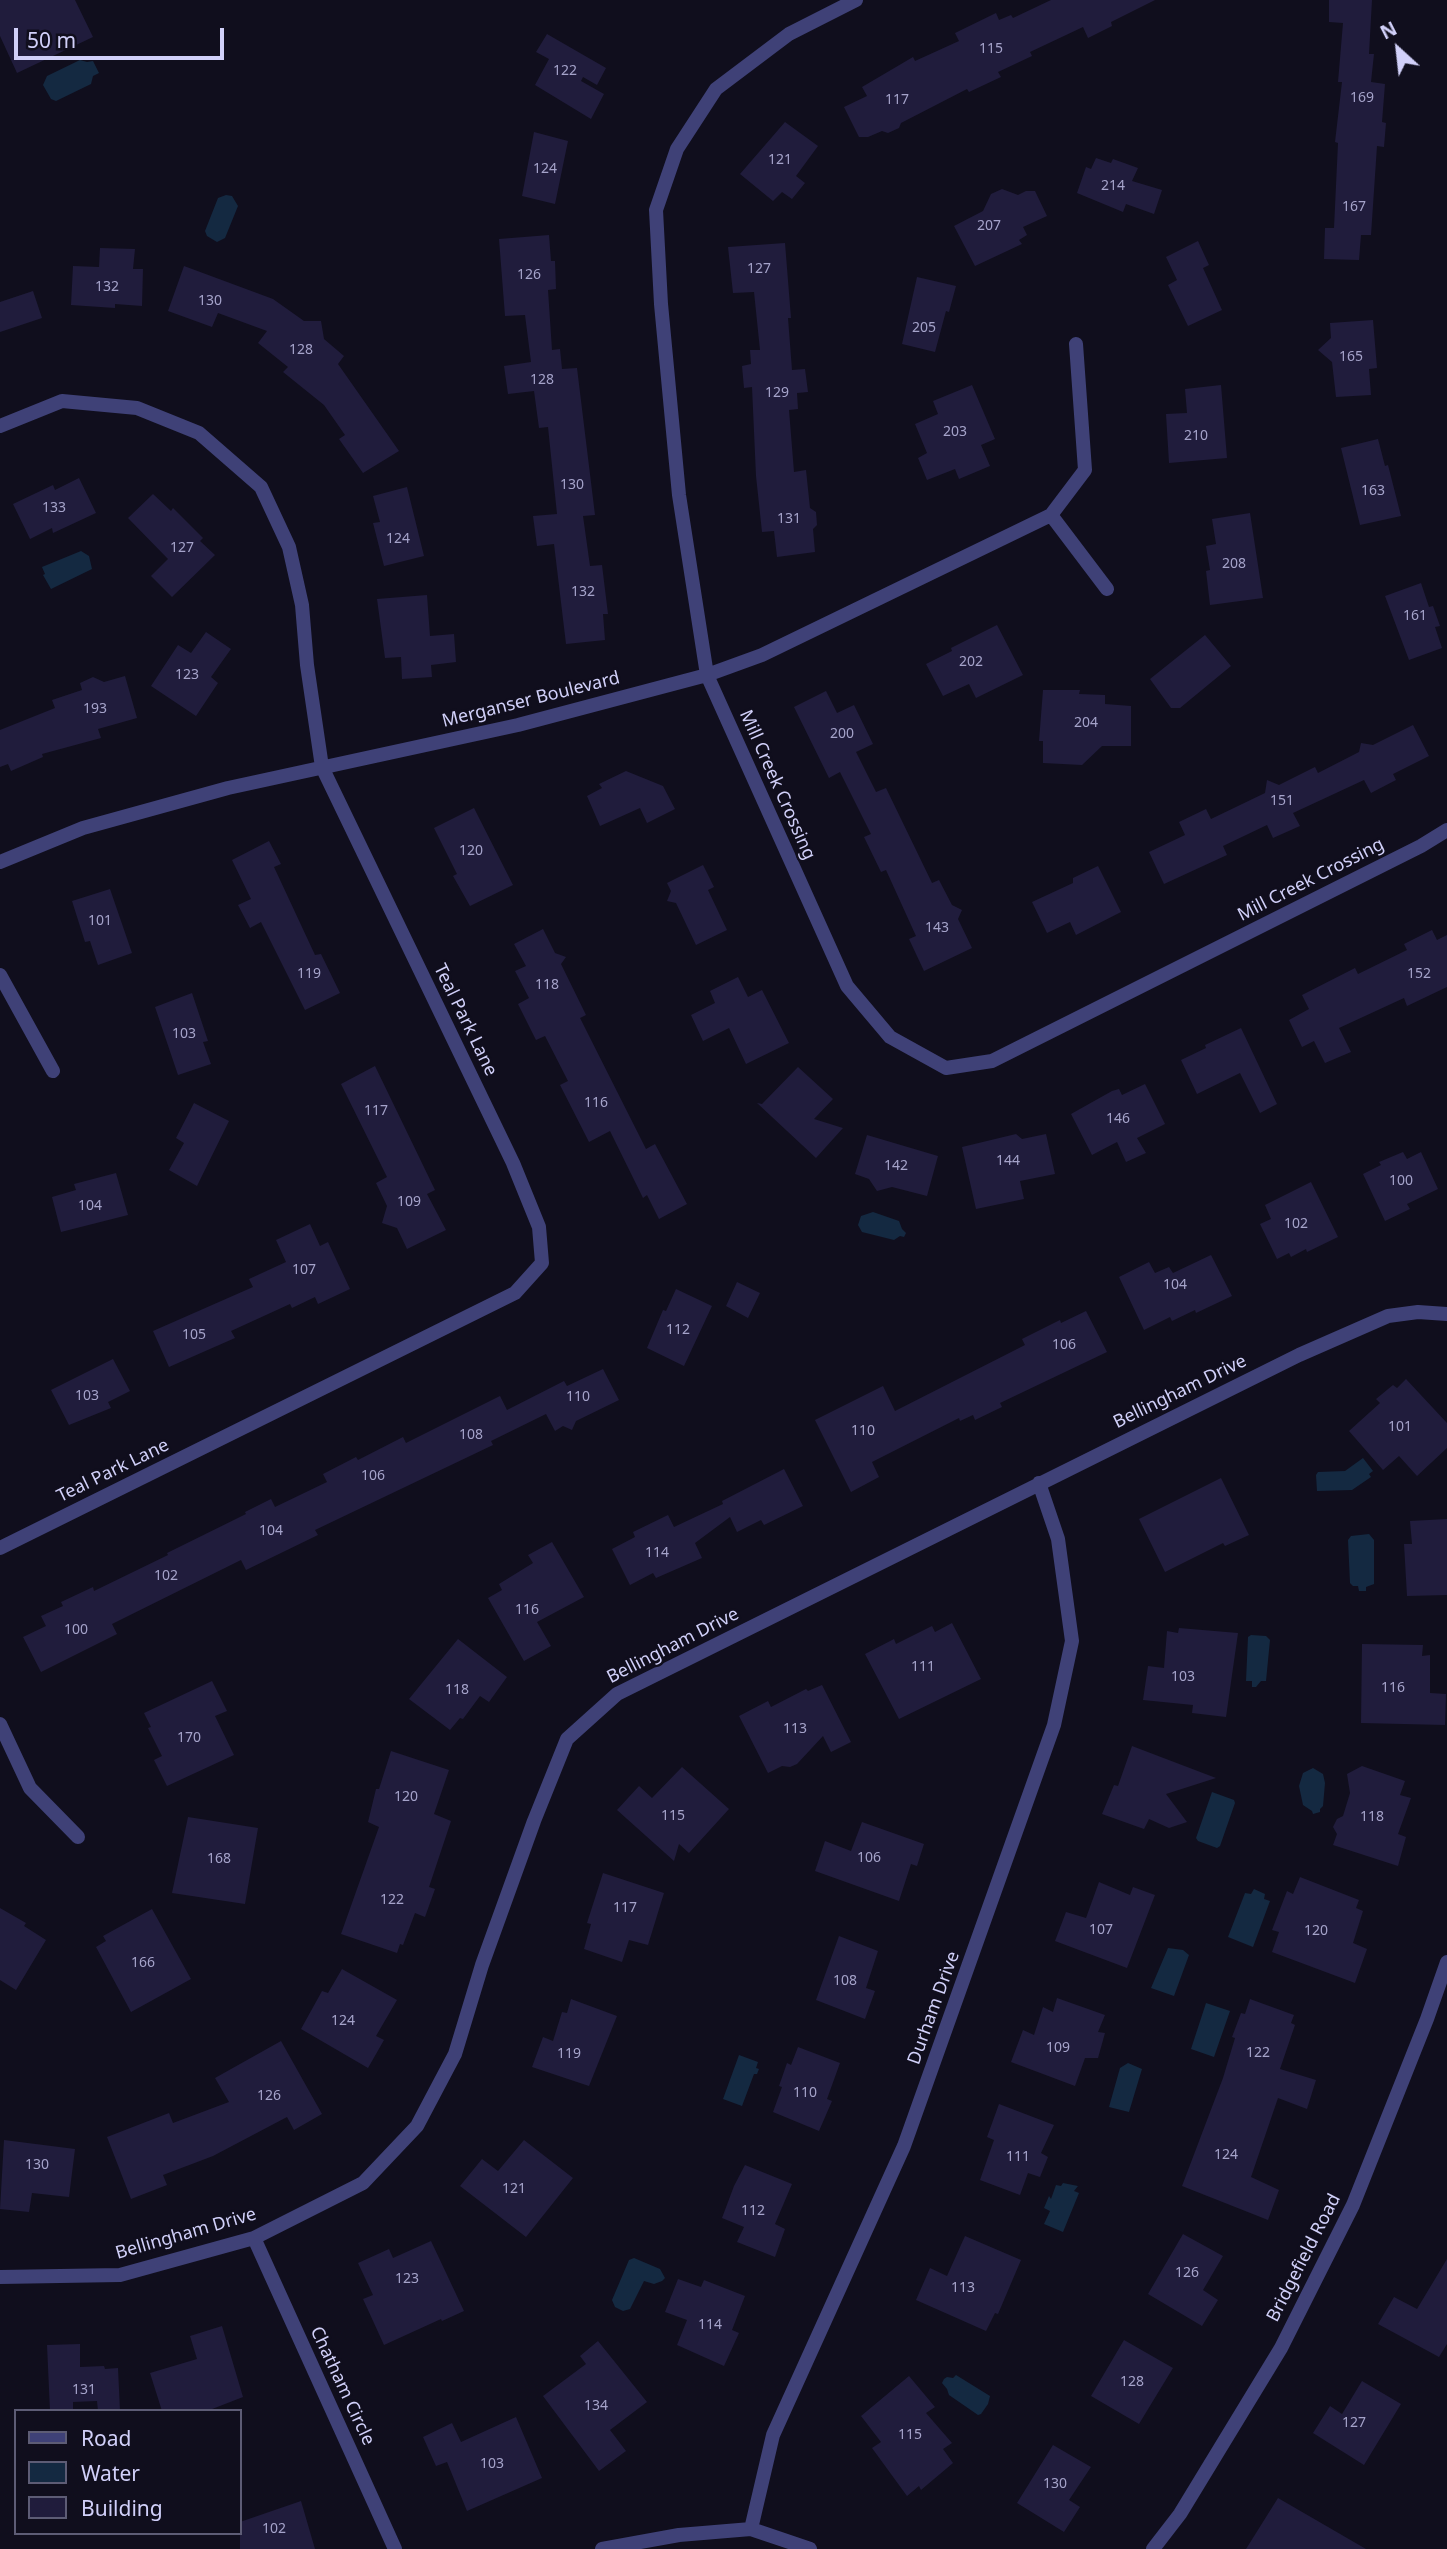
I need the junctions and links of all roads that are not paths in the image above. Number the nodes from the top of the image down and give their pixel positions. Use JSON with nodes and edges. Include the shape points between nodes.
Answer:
{"nodes":[{"id":1,"x":856,"y":0,"type":"edge"},
{"id":2,"x":1076,"y":344,"type":"dead end"},
{"id":3,"x":0,"y":426,"type":"edge"},
{"id":4,"x":1051,"y":515,"type":"junction"},
{"id":5,"x":1107,"y":589,"type":"dead end"},
{"id":6,"x":707,"y":676,"type":"junction"},
{"id":7,"x":322,"y":767,"type":"junction"},
{"id":8,"x":1447,"y":830,"type":"edge"},
{"id":9,"x":0,"y":862,"type":"edge"},
{"id":10,"x":0,"y":975,"type":"edge"},
{"id":11,"x":53,"y":1071,"type":"dead end"},
{"id":12,"x":1447,"y":1314,"type":"edge"},
{"id":13,"x":1039,"y":1483,"type":"junction"},
{"id":14,"x":0,"y":1548,"type":"edge"},
{"id":15,"x":0,"y":1724,"type":"edge"},
{"id":16,"x":78,"y":1837,"type":"dead end"},
{"id":17,"x":1447,"y":1962,"type":"edge"},
{"id":18,"x":254,"y":2238,"type":"junction"},
{"id":19,"x":0,"y":2277,"type":"edge"},
{"id":20,"x":751,"y":2529,"type":"junction"},
{"id":21,"x":395,"y":2549,"type":"edge"},
{"id":22,"x":602,"y":2549,"type":"edge"},
{"id":23,"x":810,"y":2549,"type":"edge"},
{"id":24,"x":1153,"y":2549,"type":"edge"}],
"edges":[{"from":1,"to":6,"type":"street","name":"Mill Creek Crossing","via":[[789,34],[716,89],[677,149],[656,210],[678,495]]},
{"from":2,"to":4,"type":"street","name":"Merganser Boulevard","via":[[1085,470]]},
{"from":3,"to":7,"type":"street","name":"Teal Park Lane","via":[[62,401],[137,408],[200,432],[261,487],[292,558]]},
{"from":4,"to":5,"type":"street"},
{"from":4,"to":6,"type":"street","name":"Merganser Boulevard"},
{"from":6,"to":7,"type":"street","name":"Merganser Boulevard","via":[[518,725]]},
{"from":6,"to":8,"type":"street","name":"Mill Creek Crossing","via":[[847,986],[890,1037],[946,1068],[992,1061]]},
{"from":7,"to":9,"type":"street","name":"Merganser Boulevard","via":[[83,828]]},
{"from":7,"to":14,"type":"street","name":"Teal Park Lane","via":[[513,1163],[539,1227],[542,1263],[515,1293]]},
{"from":10,"to":11,"type":"street"},
{"from":12,"to":13,"type":"street","name":"Bellingham Drive","via":[[1388,1316]]},
{"from":13,"to":18,"type":"street","name":"Bellingham Drive","via":[[617,1694],[567,1739],[496,1926],[455,2054],[416,2126],[363,2183]]},
{"from":13,"to":20,"type":"street","name":"Durham Drive","via":[[1058,1539],[1072,1641],[1054,1725],[904,2146],[773,2435]]},
{"from":15,"to":16,"type":"street","via":[[30,1788]]},
{"from":17,"to":24,"type":"street","name":"Bridgefield Road","via":[[1353,2205],[1281,2348],[1180,2514]]},
{"from":18,"to":19,"type":"street","name":"Bellingham Drive","via":[[120,2275]]},
{"from":18,"to":21,"type":"street","name":"Chatham Circle"},
{"from":20,"to":22,"type":"street","via":[[679,2535]]},
{"from":20,"to":23,"type":"street"}]}
